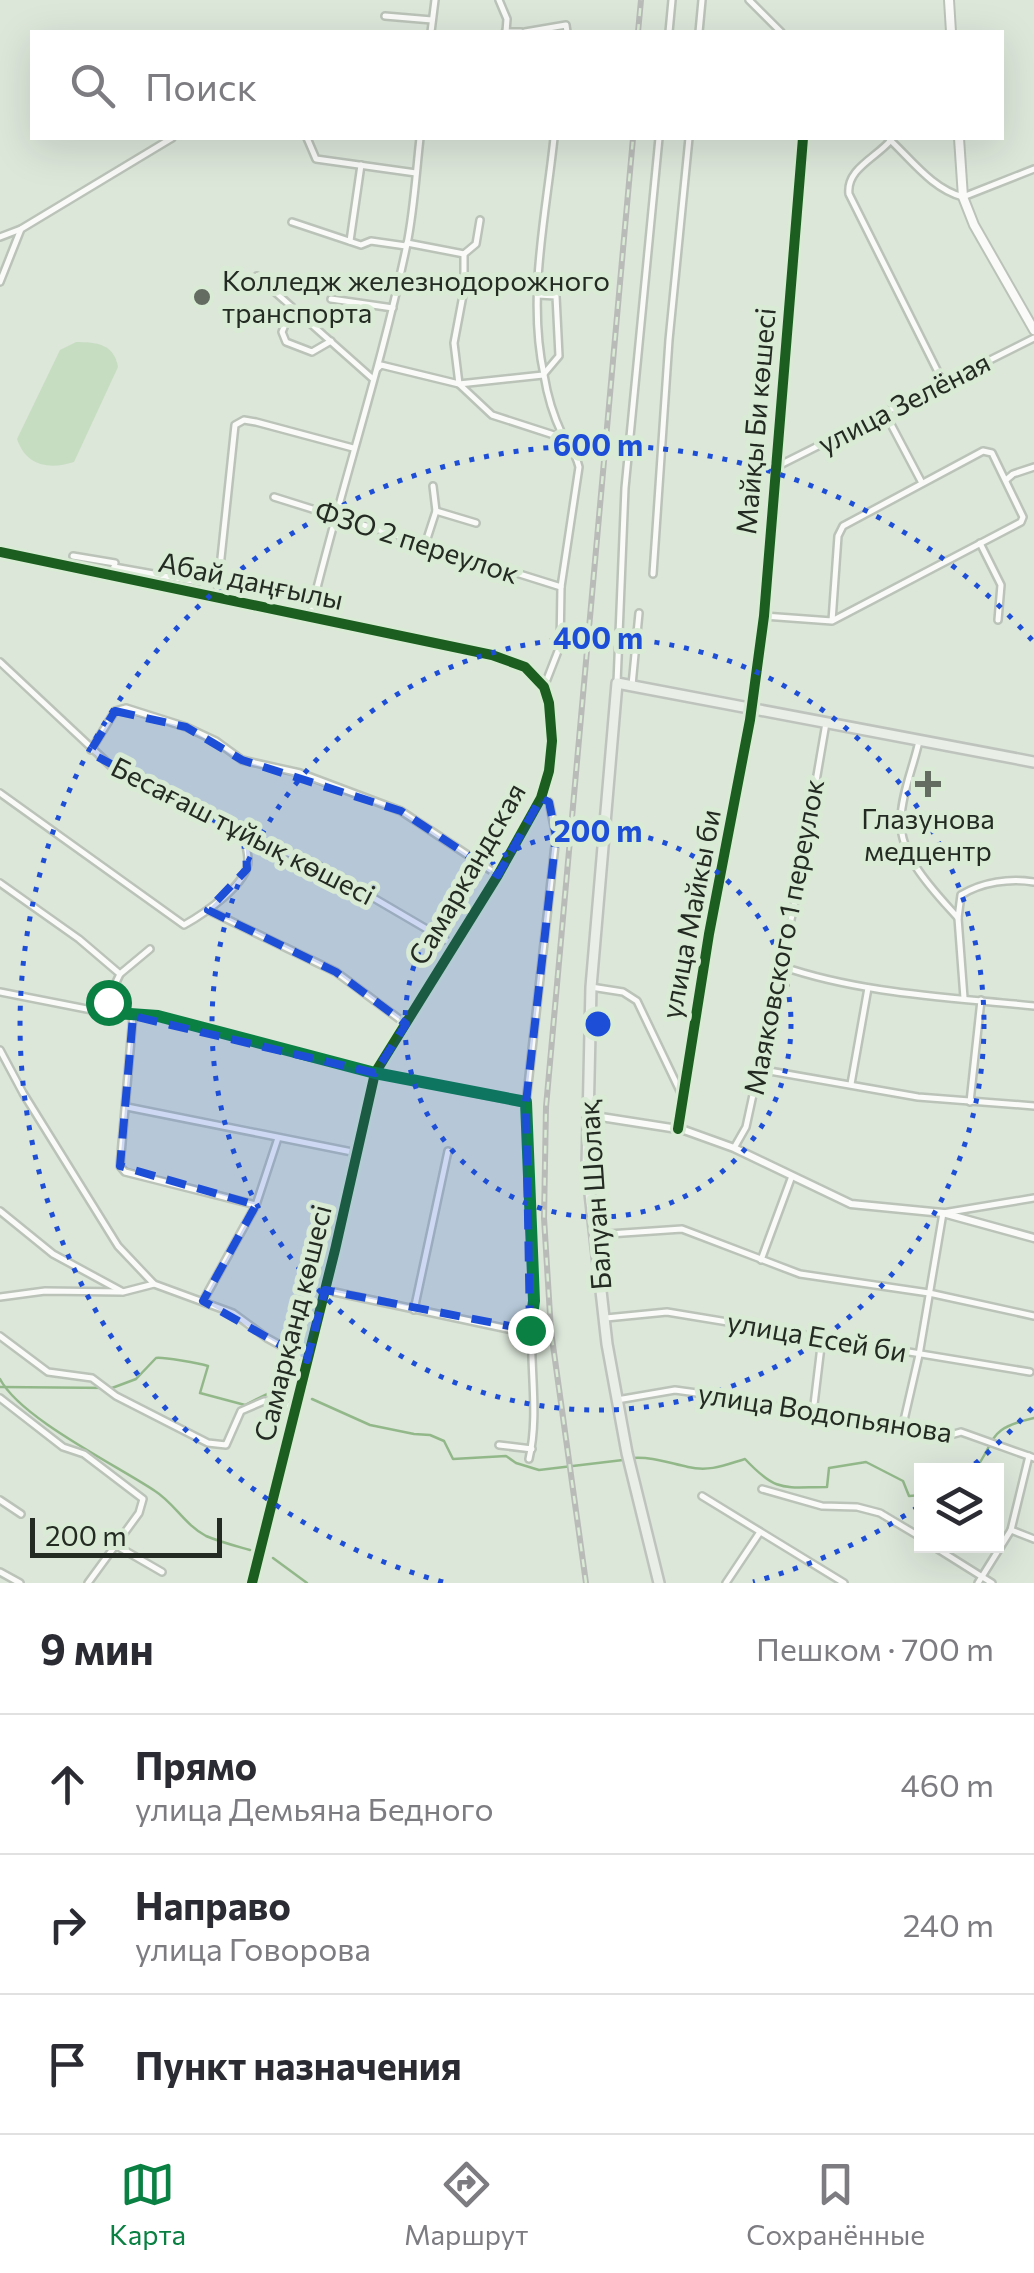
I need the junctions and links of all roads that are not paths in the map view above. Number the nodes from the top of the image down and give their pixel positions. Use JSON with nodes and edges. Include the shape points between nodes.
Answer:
{"nodes":[{"id":1,"x":434,"y":0,"type":"edge"},
{"id":2,"x":500,"y":0,"type":"edge"},
{"id":3,"x":672,"y":0,"type":"edge"},
{"id":4,"x":702,"y":0,"type":"edge"},
{"id":5,"x":749,"y":0,"type":"edge"},
{"id":6,"x":949,"y":0,"type":"edge"},
{"id":7,"x":385,"y":16,"type":"dead end"},
{"id":8,"x":432,"y":20,"type":"junction"},
{"id":9,"x":431,"y":30,"type":"edge"},
{"id":10,"x":505,"y":30,"type":"edge"},
{"id":11,"x":669,"y":30,"type":"edge"},
{"id":12,"x":698,"y":30,"type":"edge"},
{"id":13,"x":779,"y":30,"type":"edge"},
{"id":14,"x":951,"y":30,"type":"edge"},
{"id":15,"x":169,"y":140,"type":"edge"},
{"id":16,"x":308,"y":140,"type":"edge"},
{"id":17,"x":420,"y":140,"type":"edge"},
{"id":18,"x":554,"y":140,"type":"edge"},
{"id":19,"x":659,"y":140,"type":"edge"},
{"id":20,"x":688,"y":140,"type":"edge"},
{"id":21,"x":803,"y":140,"type":"edge"},
{"id":22,"x":888,"y":140,"type":"edge"},
{"id":23,"x":890,"y":140,"type":"edge"},
{"id":24,"x":958,"y":140,"type":"edge"},
{"id":25,"x":361,"y":165,"type":"junction"},
{"id":26,"x":1034,"y":169,"type":"edge"},
{"id":27,"x":416,"y":173,"type":"junction"},
{"id":28,"x":963,"y":198,"type":"junction"},
{"id":29,"x":480,"y":220,"type":"dead end"},
{"id":30,"x":292,"y":222,"type":"dead end"},
{"id":31,"x":21,"y":230,"type":"junction"},
{"id":32,"x":0,"y":237,"type":"edge"},
{"id":33,"x":350,"y":241,"type":"junction"},
{"id":34,"x":407,"y":245,"type":"junction"},
{"id":35,"x":464,"y":254,"type":"junction"},
{"id":36,"x":257,"y":276,"type":"dead end"},
{"id":37,"x":0,"y":282,"type":"edge"},
{"id":38,"x":538,"y":295,"type":"junction"},
{"id":39,"x":332,"y":299,"type":"dead end"},
{"id":40,"x":293,"y":308,"type":"junction"},
{"id":41,"x":393,"y":308,"type":"junction"},
{"id":42,"x":1034,"y":330,"type":"edge"},
{"id":43,"x":1034,"y":338,"type":"edge"},
{"id":44,"x":330,"y":341,"type":"junction"},
{"id":45,"x":376,"y":370,"type":"junction"},
{"id":46,"x":544,"y":375,"type":"junction"},
{"id":47,"x":373,"y":379,"type":"junction"},
{"id":48,"x":459,"y":384,"type":"junction"},
{"id":49,"x":944,"y":384,"type":"junction"},
{"id":50,"x":885,"y":413,"type":"junction"},
{"id":51,"x":564,"y":438,"type":"junction"},
{"id":52,"x":354,"y":448,"type":"junction"},
{"id":53,"x":1034,"y":467,"type":"edge"},
{"id":54,"x":774,"y":468,"type":"junction"},
{"id":55,"x":1006,"y":480,"type":"junction"},
{"id":56,"x":922,"y":483,"type":"junction"},
{"id":57,"x":433,"y":486,"type":"dead end"},
{"id":58,"x":274,"y":497,"type":"dead end"},
{"id":59,"x":436,"y":511,"type":"junction"},
{"id":60,"x":334,"y":516,"type":"junction"},
{"id":61,"x":476,"y":523,"type":"dead end"},
{"id":62,"x":980,"y":543,"type":"junction"},
{"id":63,"x":426,"y":545,"type":"junction"},
{"id":64,"x":0,"y":552,"type":"edge"},
{"id":65,"x":73,"y":556,"type":"dead end"},
{"id":66,"x":113,"y":571,"type":"junction"},
{"id":67,"x":653,"y":574,"type":"dead end"},
{"id":68,"x":198,"y":582,"type":"dead end"},
{"id":69,"x":560,"y":587,"type":"junction"},
{"id":70,"x":217,"y":596,"type":"junction"},
{"id":71,"x":640,"y":613,"type":"dead end"},
{"id":72,"x":310,"y":616,"type":"junction"},
{"id":73,"x":764,"y":616,"type":"junction"},
{"id":74,"x":998,"y":620,"type":"dead end"},
{"id":75,"x":832,"y":621,"type":"junction"},
{"id":76,"x":0,"y":662,"type":"edge"},
{"id":77,"x":616,"y":683,"type":"junction"},
{"id":78,"x":632,"y":685,"type":"junction"},
{"id":79,"x":544,"y":687,"type":"junction"},
{"id":80,"x":752,"y":708,"type":"junction"},
{"id":81,"x":826,"y":722,"type":"junction"},
{"id":82,"x":919,"y":739,"type":"junction"},
{"id":83,"x":91,"y":750,"type":"junction"},
{"id":84,"x":1034,"y":762,"type":"edge"},
{"id":85,"x":0,"y":793,"type":"edge"},
{"id":86,"x":541,"y":798,"type":"junction"},
{"id":87,"x":245,"y":835,"type":"junction"},
{"id":88,"x":498,"y":876,"type":"junction"},
{"id":89,"x":1034,"y":882,"type":"edge"},
{"id":90,"x":0,"y":883,"type":"edge"},
{"id":91,"x":208,"y":910,"type":"junction"},
{"id":92,"x":958,"y":918,"type":"junction"},
{"id":93,"x":454,"y":945,"type":"junction"},
{"id":94,"x":150,"y":950,"type":"dead end"},
{"id":95,"x":781,"y":966,"type":"junction"},
{"id":96,"x":120,"y":974,"type":"junction"},
{"id":97,"x":591,"y":986,"type":"junction"},
{"id":98,"x":868,"y":988,"type":"junction"},
{"id":99,"x":0,"y":992,"type":"edge"},
{"id":100,"x":964,"y":998,"type":"junction"},
{"id":101,"x":981,"y":1000,"type":"junction"},
{"id":102,"x":1034,"y":1006,"type":"edge"},
{"id":103,"x":102,"y":1012,"type":"junction"},
{"id":104,"x":134,"y":1016,"type":"junction"},
{"id":105,"x":406,"y":1024,"type":"junction"},
{"id":106,"x":0,"y":1050,"type":"edge"},
{"id":107,"x":758,"y":1069,"type":"junction"},
{"id":108,"x":375,"y":1073,"type":"junction"},
{"id":109,"x":850,"y":1085,"type":"junction"},
{"id":110,"x":681,"y":1093,"type":"junction"},
{"id":111,"x":526,"y":1102,"type":"junction"},
{"id":112,"x":970,"y":1102,"type":"junction"},
{"id":113,"x":1034,"y":1106,"type":"edge"},
{"id":114,"x":127,"y":1107,"type":"junction"},
{"id":115,"x":588,"y":1115,"type":"junction"},
{"id":116,"x":678,"y":1129,"type":"junction"},
{"id":117,"x":278,"y":1138,"type":"junction"},
{"id":118,"x":734,"y":1148,"type":"junction"},
{"id":119,"x":357,"y":1152,"type":"junction"},
{"id":120,"x":448,"y":1152,"type":"dead end"},
{"id":121,"x":792,"y":1176,"type":"junction"},
{"id":122,"x":1034,"y":1198,"type":"edge"},
{"id":123,"x":256,"y":1204,"type":"junction"},
{"id":124,"x":0,"y":1211,"type":"edge"},
{"id":125,"x":943,"y":1214,"type":"junction"},
{"id":126,"x":594,"y":1235,"type":"junction"},
{"id":127,"x":1034,"y":1238,"type":"edge"},
{"id":128,"x":761,"y":1260,"type":"junction"},
{"id":129,"x":154,"y":1284,"type":"junction"},
{"id":130,"x":325,"y":1290,"type":"junction"},
{"id":131,"x":123,"y":1292,"type":"junction"},
{"id":132,"x":930,"y":1293,"type":"junction"},
{"id":133,"x":0,"y":1297,"type":"edge"},
{"id":134,"x":203,"y":1300,"type":"junction"},
{"id":135,"x":414,"y":1310,"type":"junction"},
{"id":136,"x":1034,"y":1316,"type":"edge"},
{"id":137,"x":603,"y":1318,"type":"junction"},
{"id":138,"x":530,"y":1330,"type":"junction"},
{"id":139,"x":0,"y":1336,"type":"edge"},
{"id":140,"x":822,"y":1338,"type":"junction"},
{"id":141,"x":920,"y":1355,"type":"junction"},
{"id":142,"x":307,"y":1360,"type":"junction"},
{"id":143,"x":1030,"y":1372,"type":"dead end"},
{"id":144,"x":0,"y":1398,"type":"edge"},
{"id":145,"x":617,"y":1400,"type":"junction"},
{"id":146,"x":296,"y":1407,"type":"junction"},
{"id":147,"x":814,"y":1413,"type":"junction"},
{"id":148,"x":902,"y":1429,"type":"junction"},
{"id":149,"x":499,"y":1445,"type":"dead end"},
{"id":150,"x":532,"y":1449,"type":"junction"},
{"id":151,"x":1032,"y":1457,"type":"edge"},
{"id":152,"x":530,"y":1460,"type":"dead end"},
{"id":153,"x":762,"y":1489,"type":"dead end"},
{"id":154,"x":702,"y":1496,"type":"dead end"},
{"id":155,"x":0,"y":1500,"type":"edge"},
{"id":156,"x":21,"y":1514,"type":"dead end"},
{"id":157,"x":1012,"y":1530,"type":"junction"},
{"id":158,"x":760,"y":1532,"type":"junction"},
{"id":159,"x":914,"y":1533,"type":"edge"},
{"id":160,"x":1034,"y":1539,"type":"edge"},
{"id":161,"x":116,"y":1545,"type":"junction"},
{"id":162,"x":943,"y":1553,"type":"edge"},
{"id":163,"x":0,"y":1572,"type":"edge"},
{"id":164,"x":162,"y":1572,"type":"dead end"},
{"id":165,"x":980,"y":1580,"type":"edge"},
{"id":166,"x":20,"y":1583,"type":"edge"},
{"id":167,"x":88,"y":1583,"type":"edge"},
{"id":168,"x":252,"y":1583,"type":"edge"},
{"id":169,"x":660,"y":1583,"type":"edge"},
{"id":170,"x":726,"y":1583,"type":"edge"},
{"id":171,"x":844,"y":1583,"type":"edge"},
{"id":172,"x":992,"y":1583,"type":"edge"}],
"edges":[{"from":1,"to":8,"type":"street"},
{"from":2,"to":10,"type":"street"},
{"from":3,"to":11,"type":"street"},
{"from":4,"to":12,"type":"street"},
{"from":5,"to":13,"type":"street"},
{"from":6,"to":14,"type":"main road"},
{"from":7,"to":8,"type":"street"},
{"from":8,"to":9,"type":"street"},
{"from":15,"to":31,"type":"street"},
{"from":16,"to":25,"type":"street","via":[[316,159]]},
{"from":17,"to":27,"type":"street"},
{"from":18,"to":38,"type":"street"},
{"from":19,"to":77,"type":"street","via":[[626,488]]},
{"from":20,"to":67,"type":"street"},
{"from":21,"to":54,"type":"street","name":"Майқы Би көшесі"},
{"from":22,"to":49,"type":"street","via":[[853,173],[849,194]]},
{"from":23,"to":28,"type":"street"},
{"from":24,"to":28,"type":"main road"},
{"from":25,"to":27,"type":"street"},
{"from":25,"to":33,"type":"street"},
{"from":26,"to":28,"type":"street"},
{"from":27,"to":34,"type":"street"},
{"from":28,"to":42,"type":"main road"},
{"from":29,"to":35,"type":"street","via":[[476,244]]},
{"from":30,"to":33,"type":"street"},
{"from":31,"to":32,"type":"street"},
{"from":31,"to":37,"type":"street"},
{"from":33,"to":34,"type":"street"},
{"from":34,"to":35,"type":"street"},
{"from":34,"to":41,"type":"street"},
{"from":35,"to":48,"type":"street","via":[[454,343]]},
{"from":36,"to":40,"type":"street"},
{"from":38,"to":46,"type":"street"},
{"from":38,"to":46,"type":"street","via":[[556,296],[559,356]]},
{"from":39,"to":41,"type":"street"},
{"from":40,"to":44,"type":"street"},
{"from":40,"to":44,"type":"street","via":[[282,332],[286,342],[312,352]]},
{"from":41,"to":45,"type":"street"},
{"from":43,"to":49,"type":"street","name":"улица Зелёная"},
{"from":44,"to":47,"type":"street"},
{"from":45,"to":47,"type":"street"},
{"from":45,"to":48,"type":"street","via":[[382,365]]},
{"from":46,"to":48,"type":"street"},
{"from":46,"to":51,"type":"street"},
{"from":47,"to":52,"type":"street"},
{"from":48,"to":51,"type":"street","via":[[492,415]]},
{"from":49,"to":50,"type":"street","name":"улица Зелёная"},
{"from":50,"to":54,"type":"street","name":"улица Зелёная"},
{"from":50,"to":56,"type":"street"},
{"from":51,"to":69,"type":"street","via":[[579,467]]},
{"from":52,"to":60,"type":"street"},
{"from":52,"to":70,"type":"street","via":[[256,422],[235,425]]},
{"from":53,"to":55,"type":"street"},
{"from":54,"to":73,"type":"street","name":"Майқы Би көшесі"},
{"from":55,"to":56,"type":"street","via":[[985,450]]},
{"from":55,"to":62,"type":"street","via":[[1023,516]]},
{"from":56,"to":75,"type":"street","via":[[840,530]]},
{"from":57,"to":59,"type":"street"},
{"from":58,"to":60,"type":"street","name":"ФЗО 2 переулок"},
{"from":59,"to":61,"type":"street"},
{"from":59,"to":63,"type":"street"},
{"from":60,"to":63,"type":"street","name":"ФЗО 2 переулок"},
{"from":60,"to":72,"type":"street"},
{"from":62,"to":74,"type":"street","via":[[1000,586]]},
{"from":62,"to":75,"type":"street"},
{"from":63,"to":69,"type":"street","name":"ФЗО 2 переулок"},
{"from":64,"to":66,"type":"street","name":"Абай даңғылы"},
{"from":65,"to":66,"type":"street","via":[[115,562]]},
{"from":66,"to":68,"type":"street"},
{"from":66,"to":70,"type":"street","name":"Абай даңғылы"},
{"from":69,"to":79,"type":"street","via":[[560,646]]},
{"from":70,"to":72,"type":"street","name":"Абай даңғылы"},
{"from":71,"to":78,"type":"street"},
{"from":72,"to":79,"type":"street","name":"Абай даңғылы","via":[[492,655],[525,667]]},
{"from":73,"to":75,"type":"street"},
{"from":73,"to":80,"type":"street","name":"Майқы Би көшесі"},
{"from":76,"to":83,"type":"street","name":"Бесағаш тұйық көшесі"},
{"from":77,"to":78,"type":"main road"},
{"from":77,"to":97,"type":"main road","name":"Балуан Шолақ"},
{"from":78,"to":80,"type":"main road"},
{"from":79,"to":86,"type":"street","name":"Самаркандская","via":[[552,742]]},
{"from":80,"to":81,"type":"main road"},
{"from":80,"to":110,"type":"street","name":"улица Майкы би"},
{"from":81,"to":82,"type":"main road"},
{"from":81,"to":95,"type":"street","name":"Маяковского 1 переулок"},
{"from":82,"to":84,"type":"main road"},
{"from":82,"to":92,"type":"street","via":[[900,818],[904,843]]},
{"from":83,"to":87,"type":"street","name":"Бесағаш тұйық көшесі"},
{"from":83,"to":88,"type":"street","via":[[115,711],[155,716],[216,741],[242,760],[402,811]]},
{"from":85,"to":91,"type":"street","via":[[180,924]]},
{"from":86,"to":88,"type":"street","name":"Самаркандская"},
{"from":86,"to":111,"type":"street","via":[[549,802],[556,836]]},
{"from":87,"to":91,"type":"street","via":[[246,870]]},
{"from":87,"to":93,"type":"street","name":"Бесағаш тұйық көшесі","via":[[319,866]]},
{"from":88,"to":93,"type":"street","name":"Самаркандская"},
{"from":89,"to":92,"type":"street","via":[[1014,878],[968,891],[961,895]]},
{"from":90,"to":96,"type":"street"},
{"from":91,"to":105,"type":"street","via":[[336,972]]},
{"from":92,"to":100,"type":"street"},
{"from":93,"to":105,"type":"street","name":"Самаркандская"},
{"from":94,"to":96,"type":"street"},
{"from":95,"to":98,"type":"street"},
{"from":95,"to":107,"type":"street","name":"Маяковского 1 переулок"},
{"from":96,"to":103,"type":"street"},
{"from":97,"to":110,"type":"street","via":[[637,1001]]},
{"from":97,"to":115,"type":"main road","name":"Балуан Шолақ"},
{"from":98,"to":100,"type":"street"},
{"from":98,"to":109,"type":"street"},
{"from":99,"to":103,"type":"street"},
{"from":100,"to":101,"type":"street"},
{"from":101,"to":102,"type":"street"},
{"from":101,"to":112,"type":"street"},
{"from":103,"to":104,"type":"street"},
{"from":104,"to":108,"type":"street","via":[[158,1016]]},
{"from":104,"to":114,"type":"street"},
{"from":105,"to":108,"type":"street","name":"Самаркандская"},
{"from":106,"to":129,"type":"street","via":[[118,1246]]},
{"from":107,"to":109,"type":"street"},
{"from":107,"to":118,"type":"street","name":"Маяковского 1 переулок","via":[[746,1128]]},
{"from":108,"to":111,"type":"street"},
{"from":108,"to":119,"type":"street","name":"Самарқанд көшесі"},
{"from":109,"to":112,"type":"street"},
{"from":110,"to":116,"type":"street","name":"улица Майкы би"},
{"from":111,"to":138,"type":"street"},
{"from":112,"to":113,"type":"street"},
{"from":114,"to":117,"type":"street"},
{"from":114,"to":123,"type":"street","via":[[120,1166],[125,1172]]},
{"from":115,"to":116,"type":"street"},
{"from":115,"to":126,"type":"main road","name":"Балуан Шолақ"},
{"from":116,"to":118,"type":"street"},
{"from":117,"to":119,"type":"street"},
{"from":117,"to":123,"type":"street"},
{"from":118,"to":121,"type":"street"},
{"from":119,"to":130,"type":"street","name":"Самарқанд көшесі"},
{"from":120,"to":135,"type":"street"},
{"from":121,"to":125,"type":"street","via":[[851,1204]]},
{"from":121,"to":128,"type":"street"},
{"from":122,"to":125,"type":"street"},
{"from":123,"to":134,"type":"street"},
{"from":124,"to":131,"type":"street","via":[[52,1254]]},
{"from":125,"to":127,"type":"street"},
{"from":125,"to":132,"type":"street"},
{"from":126,"to":128,"type":"street","via":[[682,1229]]},
{"from":126,"to":137,"type":"main road","name":"Балуан Шолақ"},
{"from":128,"to":132,"type":"street","via":[[800,1274]]},
{"from":129,"to":131,"type":"street"},
{"from":129,"to":134,"type":"street"},
{"from":130,"to":135,"type":"street"},
{"from":130,"to":142,"type":"street","name":"Самарқанд көшесі"},
{"from":131,"to":133,"type":"street"},
{"from":132,"to":136,"type":"street"},
{"from":132,"to":141,"type":"street"},
{"from":134,"to":142,"type":"street"},
{"from":135,"to":138,"type":"street"},
{"from":137,"to":140,"type":"street","name":"улица Есей би","via":[[667,1312]]},
{"from":137,"to":145,"type":"main road","name":"Балуан Шолақ"},
{"from":138,"to":150,"type":"street"},
{"from":139,"to":146,"type":"street","via":[[48,1372],[92,1378],[208,1443],[226,1446],[241,1410],[264,1402]]},
{"from":140,"to":141,"type":"street","name":"улица Есей би"},
{"from":140,"to":147,"type":"street"},
{"from":141,"to":143,"type":"street","name":"улица Есей би"},
{"from":141,"to":148,"type":"street"},
{"from":142,"to":146,"type":"street","name":"Самарқанд көшесі"},
{"from":144,"to":161,"type":"street","via":[[143,1499]]},
{"from":145,"to":147,"type":"street","name":"улица Водопьянова","via":[[675,1390]]},
{"from":145,"to":169,"type":"main road","name":"Балуан Шолақ"},
{"from":146,"to":168,"type":"street","name":"Самарқанд көшесі"},
{"from":147,"to":148,"type":"street","name":"улица Водопьянова"},
{"from":148,"to":151,"type":"street","name":"улица Водопьянова","via":[[962,1432]]},
{"from":149,"to":150,"type":"street"},
{"from":150,"to":152,"type":"street"},
{"from":151,"to":157,"type":"street"},
{"from":153,"to":159,"type":"street","via":[[822,1506],[880,1512]]},
{"from":154,"to":158,"type":"street"},
{"from":155,"to":156,"type":"street"},
{"from":157,"to":160,"type":"street"},
{"from":157,"to":165,"type":"street"},
{"from":158,"to":170,"type":"street"},
{"from":158,"to":171,"type":"street"},
{"from":161,"to":164,"type":"street"},
{"from":161,"to":167,"type":"street"},
{"from":162,"to":165,"type":"street"},
{"from":163,"to":166,"type":"street"},
{"from":165,"to":172,"type":"street"}]}
